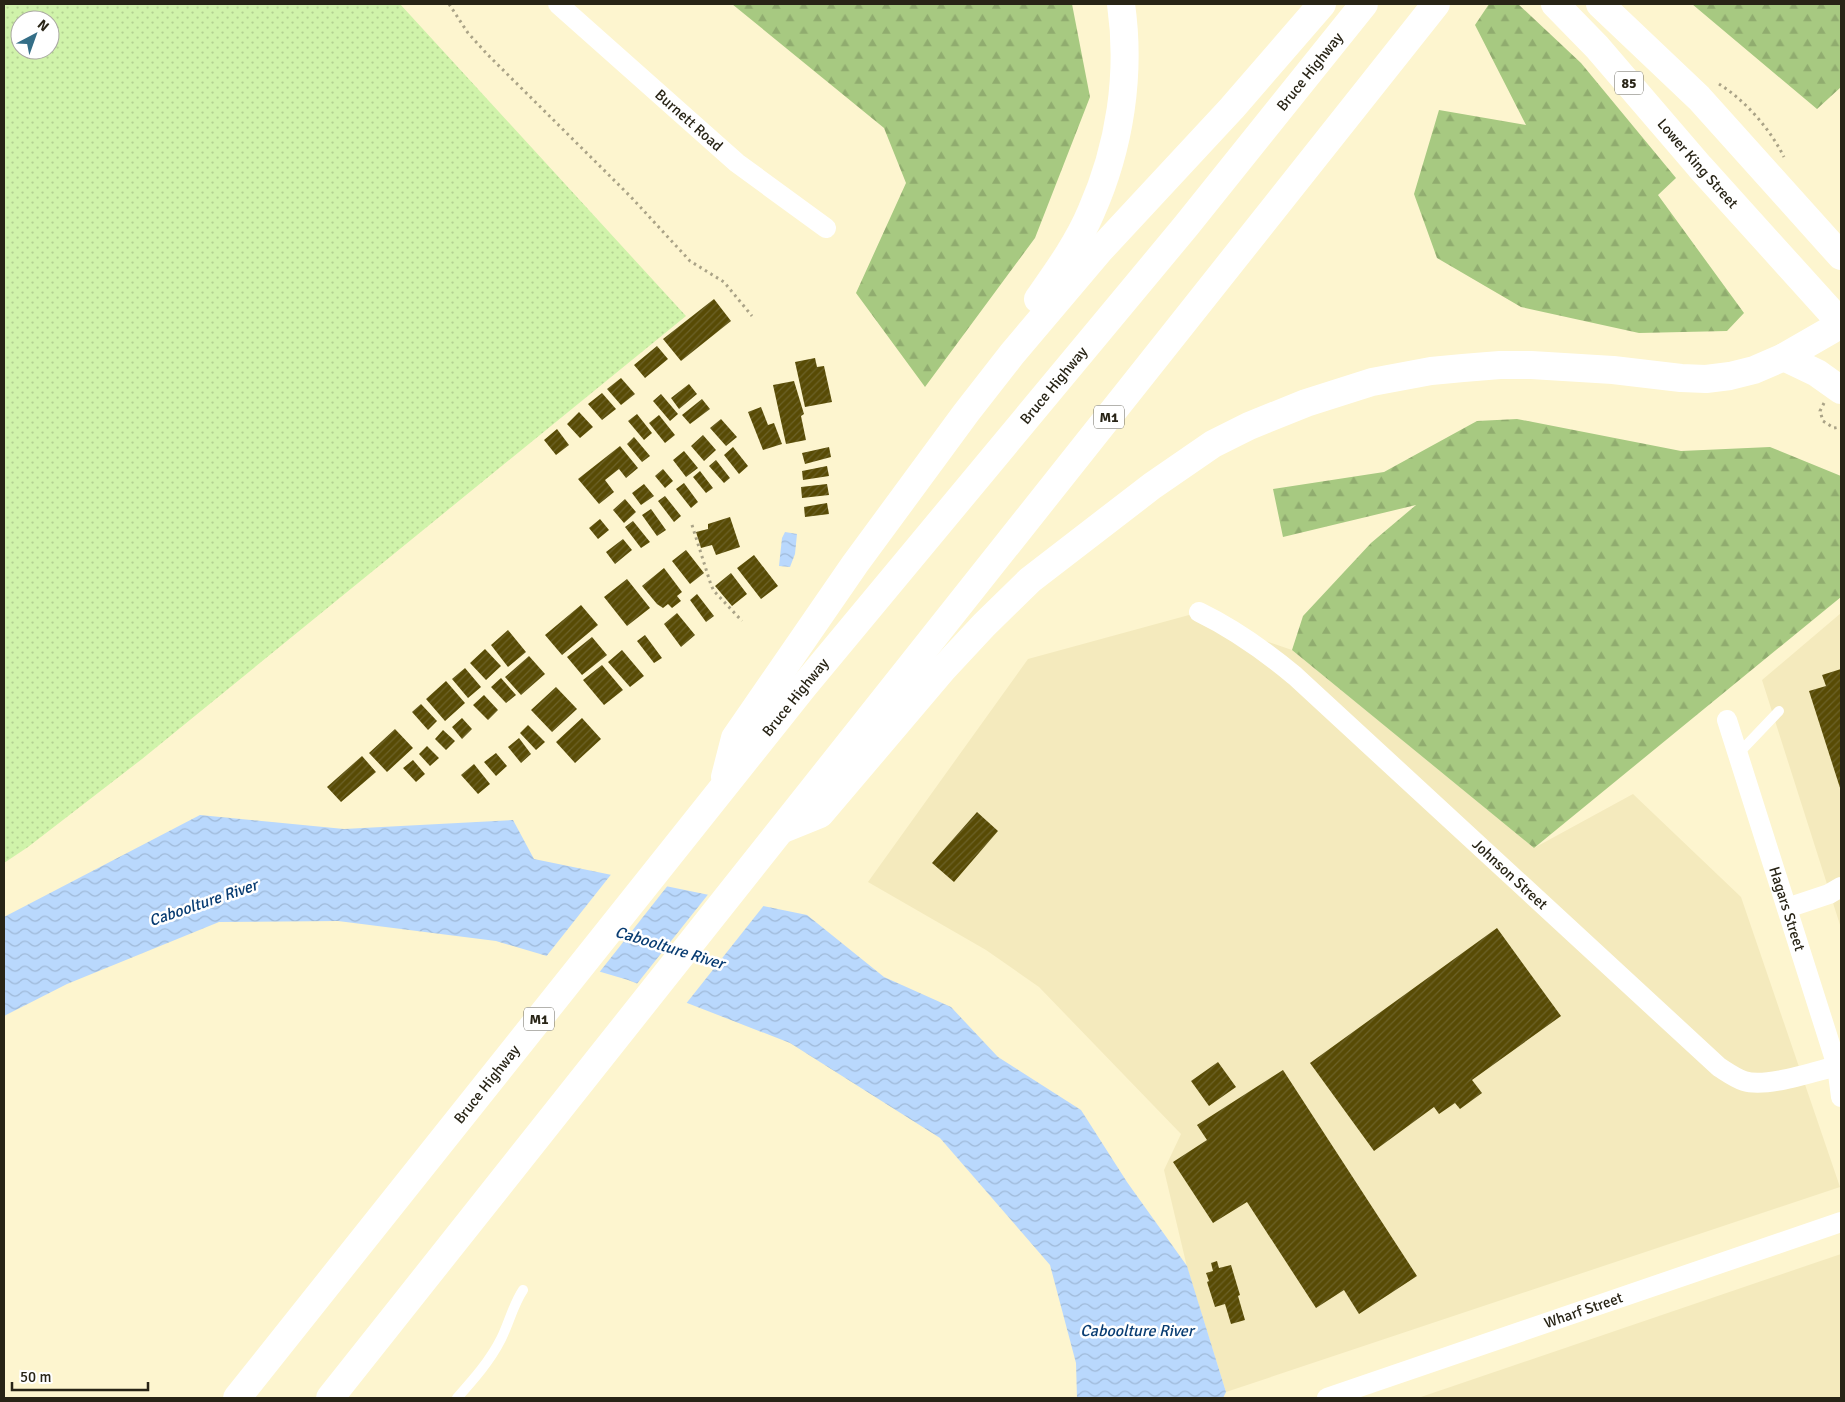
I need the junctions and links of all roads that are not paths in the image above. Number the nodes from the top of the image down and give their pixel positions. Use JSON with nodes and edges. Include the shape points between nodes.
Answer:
{"nodes":[{"id":1,"x":558,"y":4,"type":"edge"},
{"id":2,"x":1121,"y":4,"type":"edge"},
{"id":3,"x":1322,"y":4,"type":"edge"},
{"id":4,"x":1364,"y":4,"type":"edge"},
{"id":5,"x":1436,"y":4,"type":"edge"},
{"id":6,"x":1554,"y":4,"type":"edge"},
{"id":7,"x":1600,"y":4,"type":"edge"},
{"id":8,"x":826,"y":228,"type":"dead end"},
{"id":9,"x":1841,"y":256,"type":"edge"},
{"id":10,"x":1841,"y":322,"type":"edge"},
{"id":11,"x":1012,"y":354,"type":"junction"},
{"id":12,"x":1784,"y":356,"type":"junction"},
{"id":13,"x":1841,"y":390,"type":"edge"},
{"id":14,"x":1198,"y":612,"type":"dead end"},
{"id":15,"x":1779,"y":711,"type":"dead end"},
{"id":16,"x":1727,"y":720,"type":"dead end"},
{"id":17,"x":1738,"y":754,"type":"junction"},
{"id":18,"x":723,"y":786,"type":"junction"},
{"id":19,"x":782,"y":830,"type":"junction"},
{"id":20,"x":1841,"y":887,"type":"edge"},
{"id":21,"x":1787,"y":908,"type":"junction"},
{"id":22,"x":1837,"y":1066,"type":"junction"},
{"id":23,"x":1841,"y":1097,"type":"edge"},
{"id":24,"x":1841,"y":1222,"type":"edge"},
{"id":25,"x":523,"y":1290,"type":"dead end"},
{"id":26,"x":238,"y":1398,"type":"edge"},
{"id":27,"x":330,"y":1398,"type":"edge"},
{"id":28,"x":457,"y":1398,"type":"edge"},
{"id":29,"x":1327,"y":1398,"type":"edge"}],
"edges":[{"from":1,"to":8,"type":"street","name":"Burnett Road","via":[[737,163]]},
{"from":2,"to":11,"type":"main road","via":[[1125,48],[1122,105],[1106,174],[1091,214],[1022,321]]},
{"from":3,"to":11,"type":"main road","via":[[1232,108],[1100,250]]},
{"from":4,"to":18,"type":"main road","name":"Bruce Highway","number":"M1","via":[[1186,226]]},
{"from":5,"to":19,"type":"main road","number":"M1"},
{"from":6,"to":10,"type":"main road","name":"Lower King Street","number":"85","via":[[1597,47],[1700,167]]},
{"from":7,"to":9,"type":"main road","via":[[1699,98]]},
{"from":10,"to":12,"type":"main road"},
{"from":11,"to":18,"type":"main road","via":[[901,499],[735,738]]},
{"from":12,"to":13,"type":"main road"},
{"from":12,"to":19,"type":"main road","via":[[1754,370],[1706,379],[1531,365],[1431,372],[1372,382],[1306,402],[1249,426],[1213,444],[1159,481],[1030,580],[943,669],[820,814]]},
{"from":14,"to":22,"type":"street","name":"Johnson Street","via":[[1219,621],[1260,648],[1295,676],[1719,1067],[1745,1081],[1758,1083]]},
{"from":15,"to":17,"type":"lane"},
{"from":16,"to":17,"type":"street","name":"Hagars Street"},
{"from":17,"to":21,"type":"street","name":"Hagars Street"},
{"from":18,"to":26,"type":"main road","name":"Bruce Highway","number":"M1"},
{"from":19,"to":27,"type":"main road","number":"M1"},
{"from":20,"to":21,"type":"street","via":[[1812,901]]},
{"from":21,"to":22,"type":"street","name":"Hagars Street"},
{"from":22,"to":23,"type":"street","name":"Hagars Street"},
{"from":24,"to":29,"type":"street","name":"Wharf Street"},
{"from":25,"to":28,"type":"lane","via":[[493,1354]]}]}
